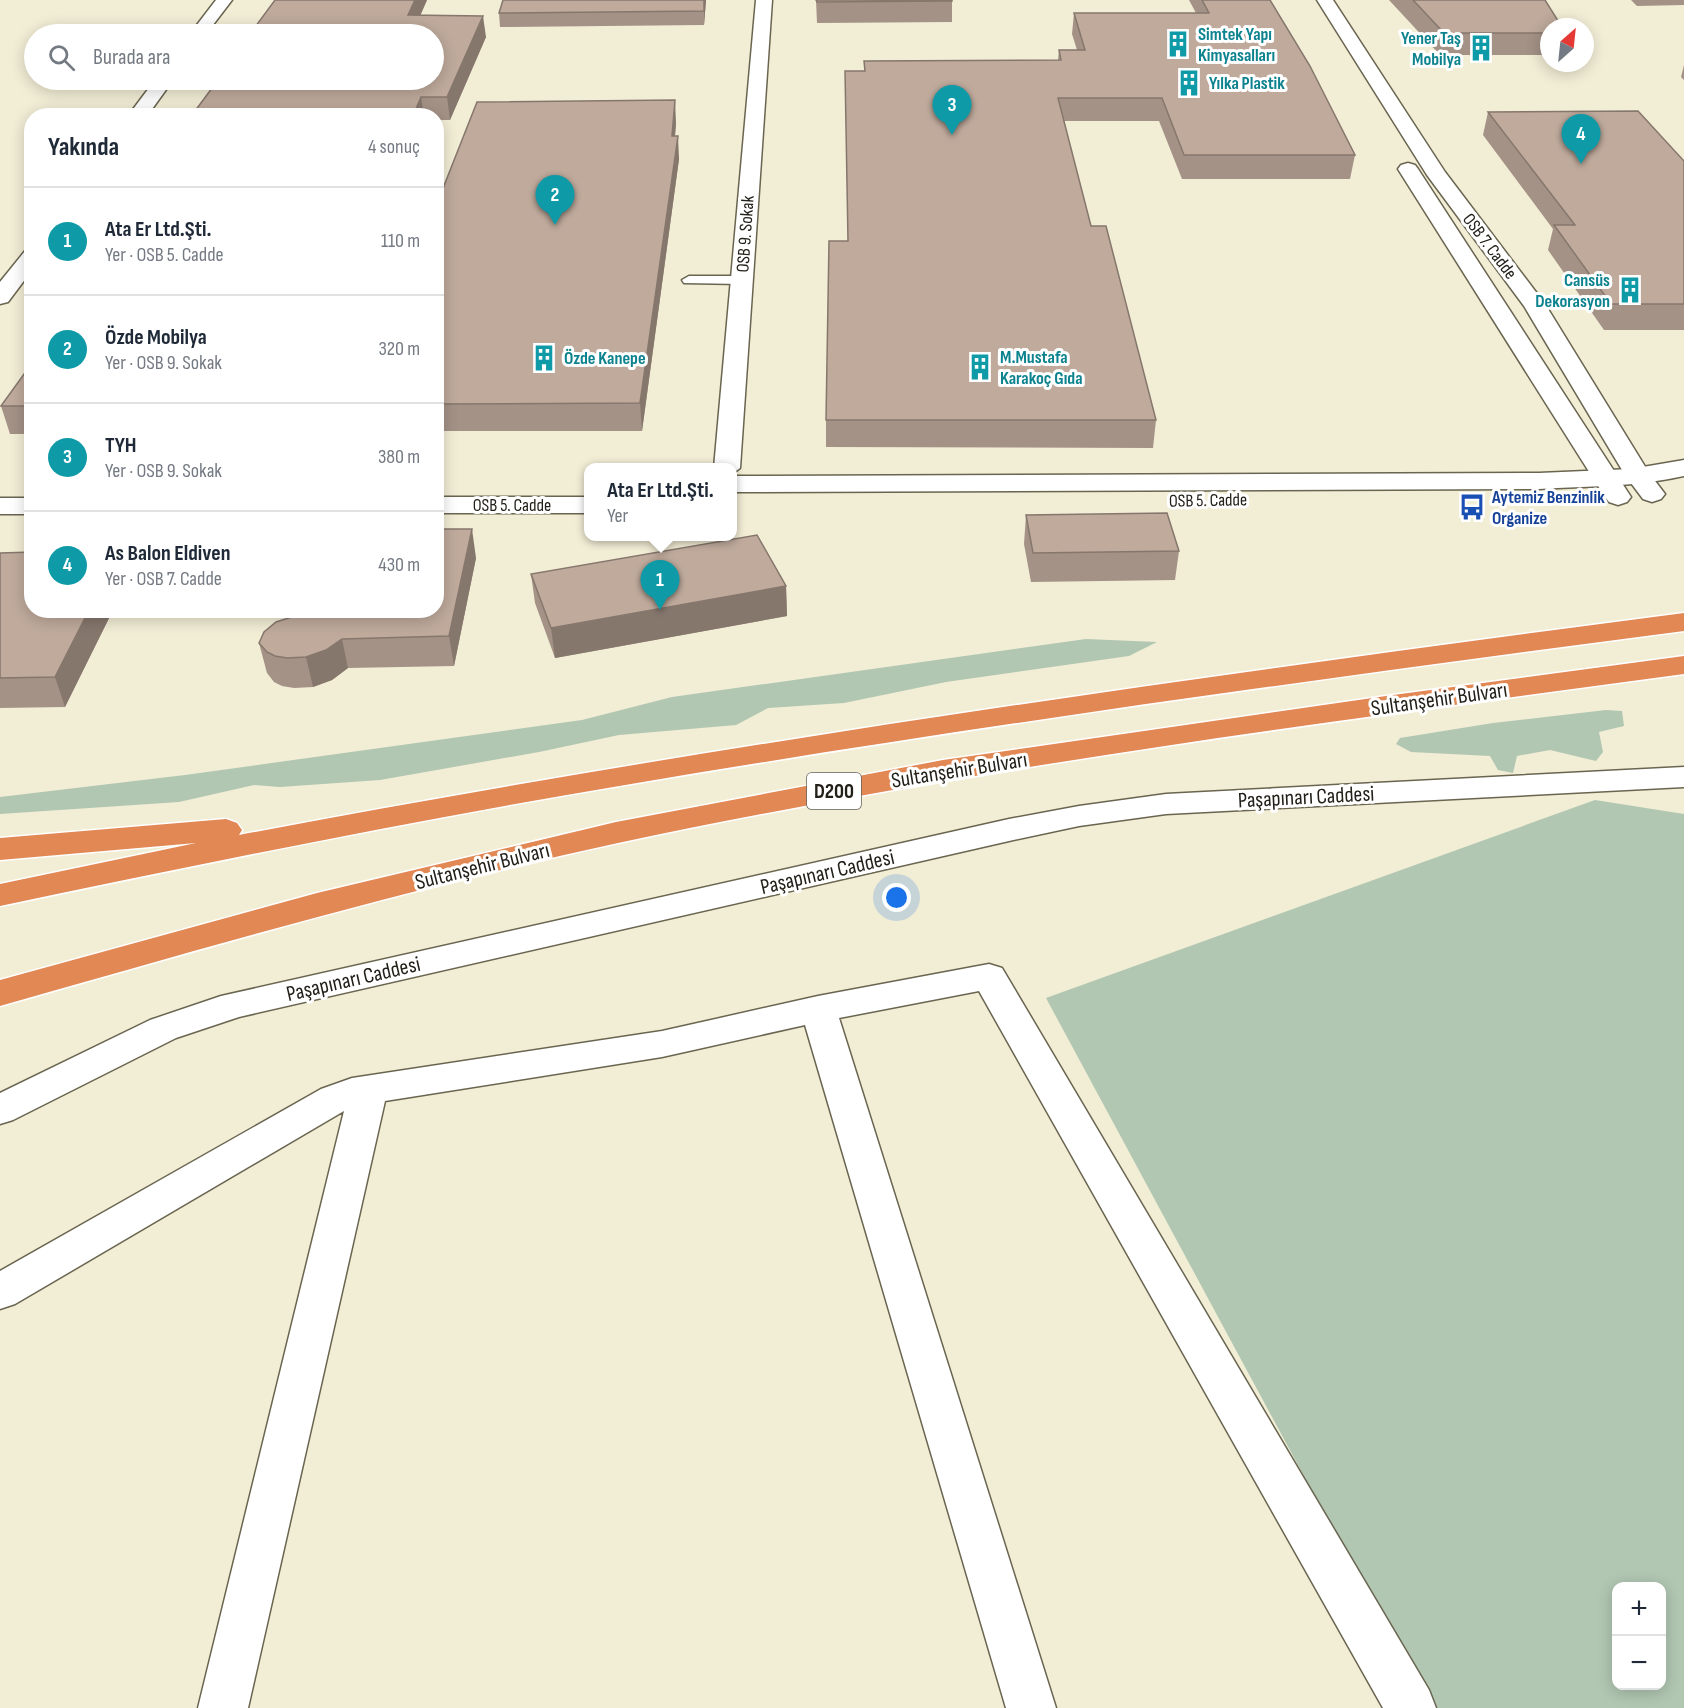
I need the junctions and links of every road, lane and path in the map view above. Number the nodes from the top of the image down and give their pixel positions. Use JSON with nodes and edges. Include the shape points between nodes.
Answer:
{"nodes":[{"id":1,"x":224,"y":0,"type":"edge"},
{"id":2,"x":764,"y":0,"type":"edge"},
{"id":3,"x":1325,"y":0,"type":"edge"},
{"id":4,"x":206,"y":24,"type":"edge"},
{"id":5,"x":156,"y":90,"type":"edge"},
{"id":6,"x":143,"y":108,"type":"edge"},
{"id":7,"x":1395,"y":148,"type":"dead end"},
{"id":8,"x":24,"y":266,"type":"edge"},
{"id":9,"x":689,"y":280,"type":"dead end"},
{"id":10,"x":742,"y":280,"type":"junction"},
{"id":11,"x":0,"y":297,"type":"edge"},
{"id":12,"x":727,"y":463,"type":"edge"},
{"id":13,"x":1684,"y":468,"type":"edge"},
{"id":14,"x":444,"y":484,"type":"edge"},
{"id":15,"x":584,"y":484,"type":"edge"},
{"id":16,"x":737,"y":484,"type":"edge"},
{"id":17,"x":0,"y":485,"type":"edge"},
{"id":18,"x":24,"y":485,"type":"edge"},
{"id":19,"x":1645,"y":485,"type":"junction"},
{"id":20,"x":1611,"y":487,"type":"junction"},
{"id":21,"x":1684,"y":489,"type":"edge"},
{"id":22,"x":737,"y":504,"type":"edge"},
{"id":23,"x":444,"y":505,"type":"edge"},
{"id":24,"x":584,"y":505,"type":"edge"},
{"id":25,"x":0,"y":506,"type":"edge"},
{"id":26,"x":24,"y":506,"type":"edge"},
{"id":27,"x":1684,"y":622,"type":"edge"},
{"id":28,"x":1684,"y":665,"type":"edge"},
{"id":29,"x":1684,"y":777,"type":"edge"},
{"id":30,"x":442,"y":807,"type":"junction"},
{"id":31,"x":0,"y":849,"type":"edge"},
{"id":32,"x":0,"y":894,"type":"edge"},
{"id":33,"x":0,"y":993,"type":"edge"},
{"id":34,"x":818,"y":1009,"type":"junction"},
{"id":35,"x":368,"y":1091,"type":"junction"},
{"id":36,"x":0,"y":1110,"type":"edge"},
{"id":37,"x":0,"y":1292,"type":"edge"},
{"id":38,"x":223,"y":1708,"type":"edge"},
{"id":39,"x":1031,"y":1708,"type":"edge"},
{"id":40,"x":1411,"y":1708,"type":"edge"}],
"edges":[{"from":1,"to":4,"type":"street"},
{"from":2,"to":10,"type":"street","name":"OSB 9. Sokak"},
{"from":3,"to":19,"type":"street","name":"OSB 7. Cadde","via":[[1437,175],[1533,304]]},
{"from":5,"to":6,"type":"street"},
{"from":7,"to":20,"type":"street","name":"OSB 7. Cadde"},
{"from":8,"to":11,"type":"street"},
{"from":9,"to":10,"type":"lane"},
{"from":10,"to":12,"type":"street","name":"OSB 9. Sokak"},
{"from":13,"to":19,"type":"street"},
{"from":14,"to":15,"type":"street"},
{"from":16,"to":20,"type":"street","via":[[1539,481]]},
{"from":17,"to":18,"type":"street"},
{"from":19,"to":20,"type":"street","name":"OSB 5. Cadde"},
{"from":19,"to":21,"type":"street","name":"OSB 5. Cadde"},
{"from":20,"to":22,"type":"street","name":"OSB 5. Cadde"},
{"from":23,"to":24,"type":"street","name":"OSB 5. Cadde"},
{"from":25,"to":26,"type":"street"},
{"from":27,"to":30,"type":"highway","name":"Sultanşehir Bulvarı","number":"D200","via":[[920,726]]},
{"from":28,"to":33,"type":"highway","name":"Sultanşehir Bulvarı","number":"D200","via":[[943,770],[616,833],[317,905]]},
{"from":29,"to":36,"type":"street","name":"Paşapınarı Caddesi","via":[[1166,804],[1032,825],[234,1005],[163,1029]]},
{"from":30,"to":31,"type":"highway"},
{"from":30,"to":32,"type":"highway","name":"Sultanşehir Bulvarı","number":"D200"},
{"from":34,"to":35,"type":"street","via":[[662,1044]]},
{"from":34,"to":39,"type":"street"},
{"from":34,"to":40,"type":"street","via":[[989,977]]},
{"from":35,"to":37,"type":"street","via":[[334,1099]]},
{"from":35,"to":38,"type":"street"}]}
